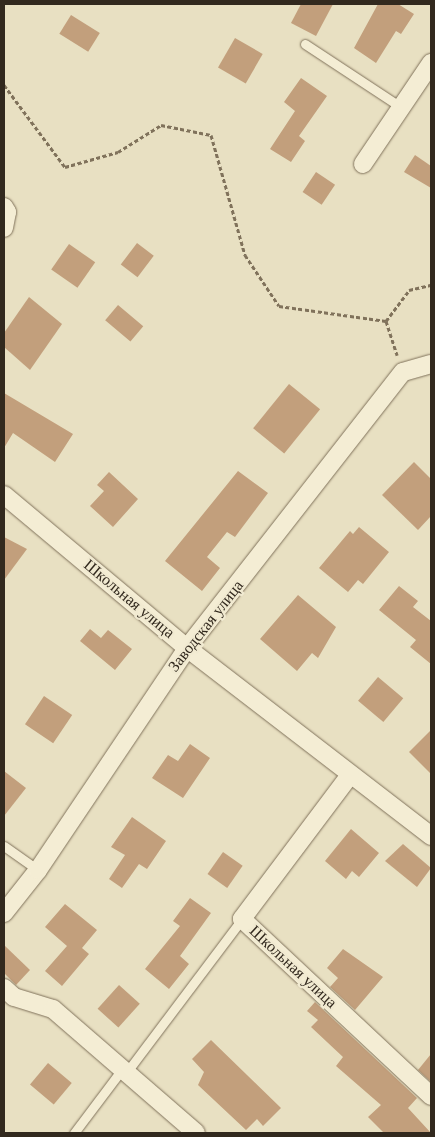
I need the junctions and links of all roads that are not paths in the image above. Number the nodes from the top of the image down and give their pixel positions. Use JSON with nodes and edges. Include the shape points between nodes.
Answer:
{"nodes":[{"id":1,"x":305,"y":44,"type":"dead end"},
{"id":2,"x":431,"y":63,"type":"edge"},
{"id":3,"x":402,"y":107,"type":"junction"},
{"id":4,"x":363,"y":164,"type":"dead end"},
{"id":5,"x":431,"y":364,"type":"edge"},
{"id":6,"x":4,"y":495,"type":"edge"},
{"id":7,"x":187,"y":648,"type":"junction"},
{"id":8,"x":350,"y":775,"type":"junction"},
{"id":9,"x":431,"y":836,"type":"edge"},
{"id":10,"x":4,"y":846,"type":"edge"},
{"id":11,"x":38,"y":870,"type":"junction"},
{"id":12,"x":4,"y":913,"type":"edge"},
{"id":13,"x":242,"y":919,"type":"junction"},
{"id":14,"x":4,"y":988,"type":"edge"},
{"id":15,"x":124,"y":1070,"type":"junction"},
{"id":16,"x":431,"y":1096,"type":"edge"},
{"id":17,"x":74,"y":1133,"type":"edge"},
{"id":18,"x":196,"y":1133,"type":"edge"}],
"edges":[{"from":1,"to":3,"type":"lane"},
{"from":2,"to":3,"type":"street"},
{"from":3,"to":4,"type":"street"},
{"from":5,"to":7,"type":"street","name":"Заводская улица","via":[[403,372]]},
{"from":6,"to":7,"type":"street","name":"Школьная улица"},
{"from":7,"to":8,"type":"street","name":"Школьная улица"},
{"from":7,"to":11,"type":"street","name":"Заводская улица"},
{"from":8,"to":9,"type":"street","name":"Школьная улица"},
{"from":8,"to":13,"type":"street","name":"Школьная улица"},
{"from":10,"to":11,"type":"lane"},
{"from":11,"to":12,"type":"street","name":"Заводская улица"},
{"from":13,"to":15,"type":"lane"},
{"from":13,"to":16,"type":"street","name":"Школьная улица"},
{"from":14,"to":15,"type":"street","via":[[14,996],[53,1009]]},
{"from":15,"to":17,"type":"lane"},
{"from":15,"to":18,"type":"street"}]}
